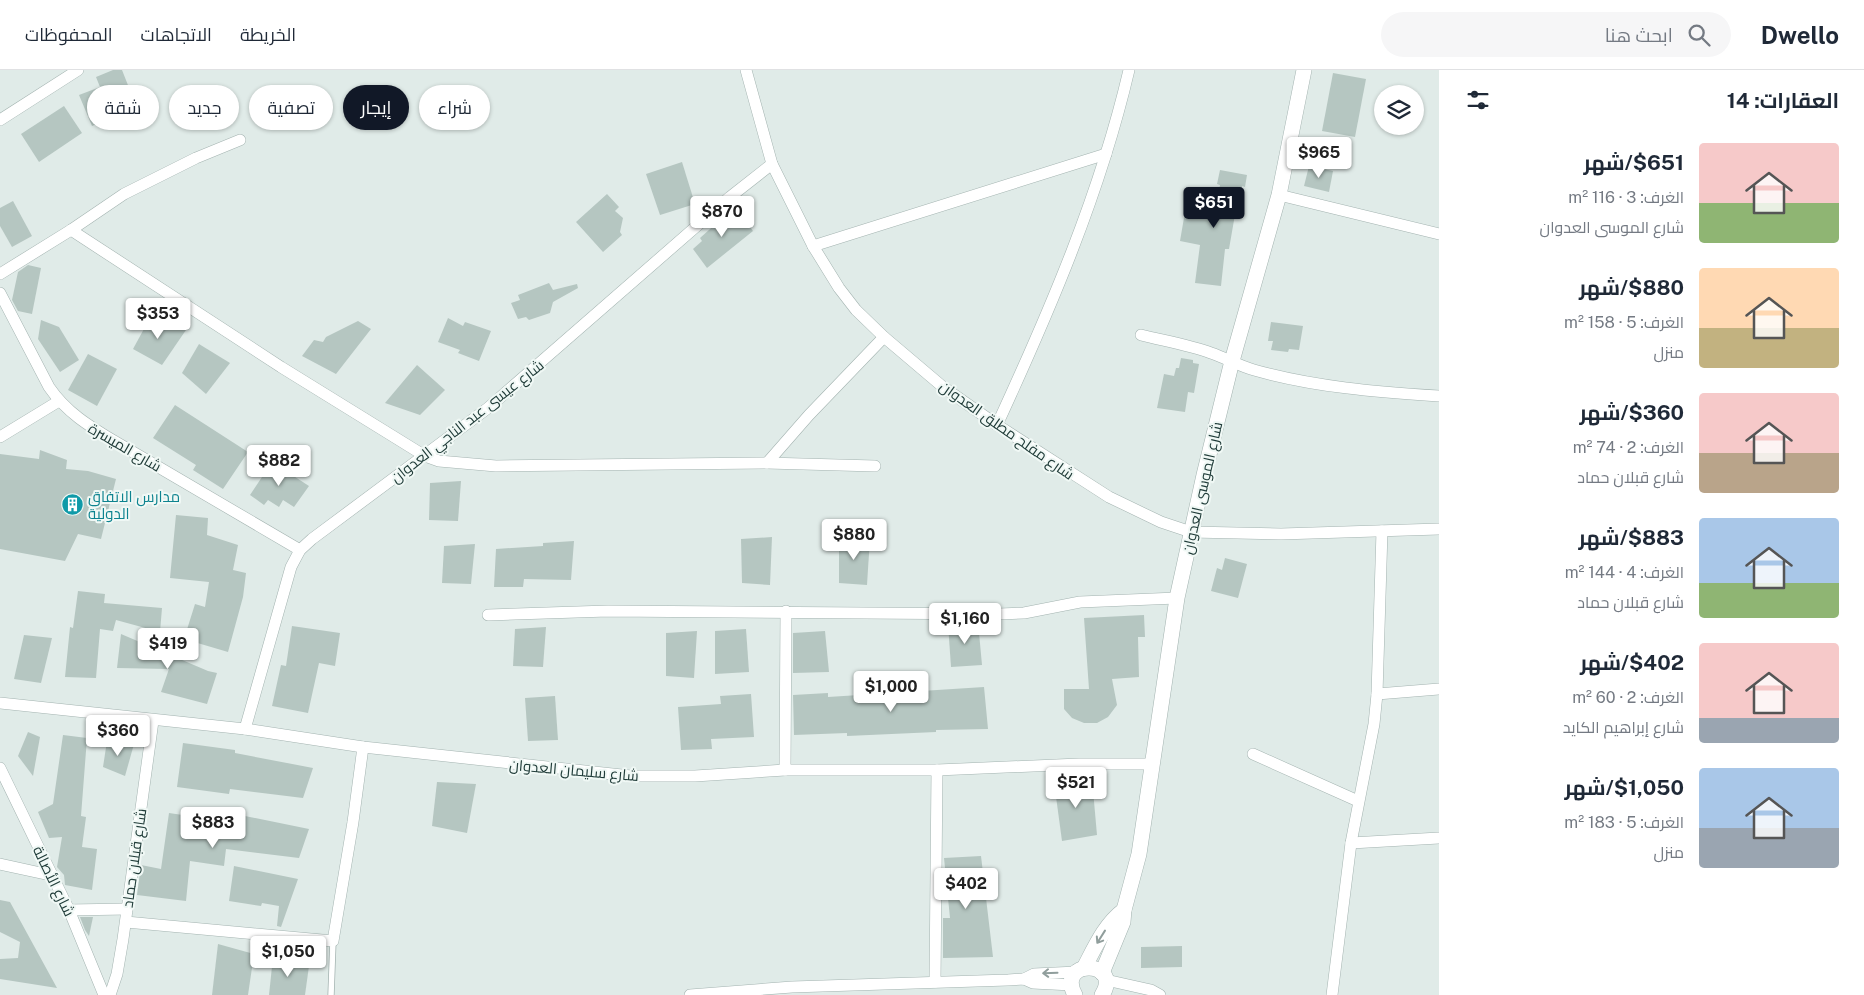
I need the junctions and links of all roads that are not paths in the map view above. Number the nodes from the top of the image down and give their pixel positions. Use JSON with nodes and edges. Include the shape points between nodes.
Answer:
{"nodes":[{"id":1,"x":78,"y":70,"type":"edge"},
{"id":2,"x":746,"y":70,"type":"edge"},
{"id":3,"x":1129,"y":70,"type":"edge"},
{"id":4,"x":1304,"y":70,"type":"edge"},
{"id":5,"x":0,"y":120,"type":"edge"},
{"id":6,"x":240,"y":140,"type":"dead end"},
{"id":7,"x":1106,"y":154,"type":"junction"},
{"id":8,"x":772,"y":164,"type":"junction"},
{"id":9,"x":1278,"y":195,"type":"junction"},
{"id":10,"x":71,"y":230,"type":"junction"},
{"id":11,"x":1439,"y":234,"type":"edge"},
{"id":12,"x":813,"y":246,"type":"junction"},
{"id":13,"x":0,"y":274,"type":"edge"},
{"id":14,"x":0,"y":293,"type":"edge"},
{"id":15,"x":1141,"y":335,"type":"dead end"},
{"id":16,"x":884,"y":337,"type":"junction"},
{"id":17,"x":1232,"y":361,"type":"junction"},
{"id":18,"x":1439,"y":396,"type":"edge"},
{"id":19,"x":58,"y":401,"type":"junction"},
{"id":20,"x":996,"y":425,"type":"junction"},
{"id":21,"x":0,"y":437,"type":"edge"},
{"id":22,"x":425,"y":456,"type":"junction"},
{"id":23,"x":767,"y":463,"type":"junction"},
{"id":24,"x":875,"y":466,"type":"dead end"},
{"id":25,"x":1439,"y":529,"type":"edge"},
{"id":26,"x":1191,"y":532,"type":"junction"},
{"id":27,"x":1382,"y":532,"type":"junction"},
{"id":28,"x":300,"y":550,"type":"junction"},
{"id":29,"x":1177,"y":598,"type":"junction"},
{"id":30,"x":786,"y":611,"type":"junction"},
{"id":31,"x":488,"y":615,"type":"dead end"},
{"id":32,"x":1439,"y":689,"type":"edge"},
{"id":33,"x":1377,"y":694,"type":"junction"},
{"id":34,"x":0,"y":703,"type":"edge"},
{"id":35,"x":153,"y":721,"type":"junction"},
{"id":36,"x":245,"y":729,"type":"junction"},
{"id":37,"x":363,"y":747,"type":"junction"},
{"id":38,"x":1253,"y":754,"type":"dead end"},
{"id":39,"x":1152,"y":764,"type":"junction"},
{"id":40,"x":0,"y":768,"type":"edge"},
{"id":41,"x":784,"y":770,"type":"junction"},
{"id":42,"x":938,"y":770,"type":"junction"},
{"id":43,"x":1358,"y":801,"type":"junction"},
{"id":44,"x":1439,"y":838,"type":"edge"},
{"id":45,"x":1351,"y":843,"type":"junction"},
{"id":46,"x":0,"y":864,"type":"edge"},
{"id":47,"x":50,"y":875,"type":"junction"},
{"id":48,"x":127,"y":909,"type":"junction"},
{"id":49,"x":69,"y":910,"type":"junction"},
{"id":50,"x":1124,"y":910,"type":"junction"},
{"id":51,"x":126,"y":922,"type":"junction"},
{"id":52,"x":333,"y":942,"type":"junction"},
{"id":53,"x":935,"y":982,"type":"junction"},
{"id":54,"x":1103,"y":983,"type":"edge"},
{"id":55,"x":1075,"y":984,"type":"edge"},
{"id":56,"x":104,"y":995,"type":"edge"},
{"id":57,"x":110,"y":995,"type":"edge"},
{"id":58,"x":331,"y":995,"type":"edge"},
{"id":59,"x":690,"y":995,"type":"edge"},
{"id":60,"x":1160,"y":995,"type":"edge"},
{"id":61,"x":1332,"y":995,"type":"edge"}],
"edges":[{"from":1,"to":5,"type":"street"},
{"from":2,"to":8,"type":"street","name":"شارع مفلح مطلق العدوان"},
{"from":3,"to":7,"type":"street"},
{"from":4,"to":9,"type":"street","name":"شارع الموسى العدوان"},
{"from":6,"to":10,"type":"street","via":[[124,194]]},
{"from":7,"to":12,"type":"street"},
{"from":7,"to":20,"type":"street","via":[[1076,242]]},
{"from":8,"to":12,"type":"street","name":"شارع مفلح مطلق العدوان"},
{"from":8,"to":22,"type":"street","name":"شارع عيسى عبد الناجي العدوان","via":[[488,408]]},
{"from":9,"to":11,"type":"street"},
{"from":9,"to":17,"type":"street","name":"شارع الموسى العدوان"},
{"from":10,"to":13,"type":"street"},
{"from":10,"to":22,"type":"street"},
{"from":12,"to":16,"type":"street","name":"شارع مفلح مطلق العدوان","via":[[856,310]]},
{"from":14,"to":19,"type":"street","name":"شارع الميسرة"},
{"from":15,"to":17,"type":"street","via":[[1196,348]]},
{"from":16,"to":20,"type":"street","name":"شارع مفلح مطلق العدوان","via":[[943,387]]},
{"from":16,"to":23,"type":"street"},
{"from":17,"to":18,"type":"street","via":[[1253,370],[1331,385]]},
{"from":17,"to":26,"type":"street","name":"شارع الموسى العدوان"},
{"from":19,"to":21,"type":"street"},
{"from":19,"to":28,"type":"street","name":"شارع الميسرة","via":[[106,437]]},
{"from":20,"to":26,"type":"street","name":"شارع مفلح مطلق العدوان","via":[[1109,497]]},
{"from":22,"to":23,"type":"street","via":[[439,461],[496,466]]},
{"from":22,"to":28,"type":"street","name":"شارع عيسى عبد الناجي العدوان"},
{"from":23,"to":24,"type":"street"},
{"from":25,"to":27,"type":"street","name":"شارع مفلح مطلق العدوان"},
{"from":26,"to":27,"type":"street","name":"شارع مفلح مطلق العدوان"},
{"from":26,"to":29,"type":"street","name":"شارع الموسى العدوان"},
{"from":27,"to":33,"type":"street"},
{"from":28,"to":36,"type":"street","name":"شارع عيسى عبد الناجي العدوان","via":[[291,567]]},
{"from":29,"to":30,"type":"street","via":[[1080,602],[1024,613]]},
{"from":29,"to":39,"type":"street","name":"شارع الموسى العدوان"},
{"from":30,"to":31,"type":"street"},
{"from":30,"to":41,"type":"street"},
{"from":32,"to":33,"type":"street"},
{"from":33,"to":43,"type":"street"},
{"from":34,"to":35,"type":"street","name":"شارع سليمان العدوان"},
{"from":35,"to":36,"type":"street","name":"شارع سليمان العدوان"},
{"from":35,"to":48,"type":"street","name":"شارع قبلان حماد"},
{"from":36,"to":37,"type":"street","name":"شارع سليمان العدوان"},
{"from":37,"to":41,"type":"street","name":"شارع سليمان العدوان","via":[[631,776],[695,776]]},
{"from":37,"to":52,"type":"street"},
{"from":38,"to":43,"type":"street"},
{"from":39,"to":42,"type":"street","name":"شارع سليمان العدوان"},
{"from":39,"to":50,"type":"street","name":"شارع الموسى العدوان","via":[[1139,854]]},
{"from":40,"to":47,"type":"street","name":"شارع الأصالة"},
{"from":41,"to":42,"type":"street","name":"شارع سليمان العدوان"},
{"from":42,"to":53,"type":"street"},
{"from":43,"to":45,"type":"street"},
{"from":44,"to":45,"type":"street"},
{"from":45,"to":61,"type":"street"},
{"from":46,"to":47,"type":"street"},
{"from":47,"to":49,"type":"street","name":"شارع الأصالة"},
{"from":48,"to":49,"type":"street"},
{"from":48,"to":51,"type":"street","name":"شارع قبلان حماد"},
{"from":49,"to":56,"type":"street","name":"شارع الأصالة"},
{"from":50,"to":54,"type":"street","name":"شارع الموسى العدوان"},
{"from":50,"to":55,"type":"street","name":"شارع الموسى العدوان","one_way":true,"via":[[1113,918]]},
{"from":51,"to":52,"type":"street"},
{"from":51,"to":57,"type":"street","name":"شارع قبلان حماد"},
{"from":52,"to":58,"type":"lane"},
{"from":53,"to":55,"type":"street","via":[[1024,979],[1034,974]]},
{"from":53,"to":59,"type":"street","via":[[792,987]]},
{"from":54,"to":55,"type":"street","via":[[1094,968]]},
{"from":54,"to":60,"type":"street","via":[[1151,990]]}]}
